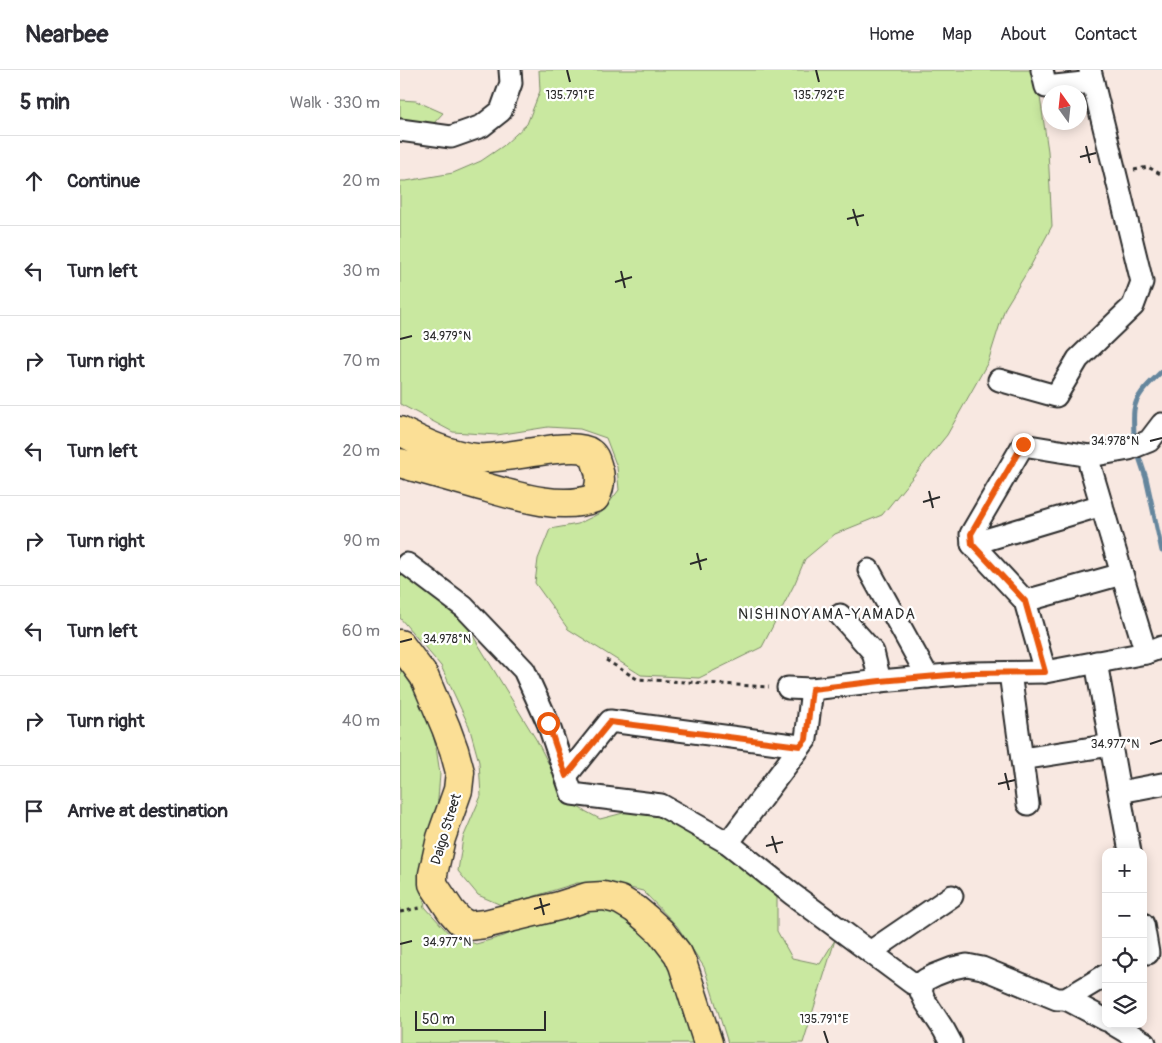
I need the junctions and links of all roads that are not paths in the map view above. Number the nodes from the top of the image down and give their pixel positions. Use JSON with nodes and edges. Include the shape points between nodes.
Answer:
{"nodes":[{"id":1,"x":510,"y":70,"type":"edge"},
{"id":2,"x":1042,"y":70,"type":"edge"},
{"id":3,"x":1092,"y":76,"type":"edge"},
{"id":4,"x":400,"y":130,"type":"edge"},
{"id":5,"x":999,"y":380,"type":"dead end"},
{"id":6,"x":1162,"y":424,"type":"edge"},
{"id":7,"x":400,"y":431,"type":"edge"},
{"id":8,"x":1090,"y":456,"type":"junction"},
{"id":9,"x":400,"y":463,"type":"edge"},
{"id":10,"x":1102,"y":505,"type":"junction"},
{"id":11,"x":972,"y":544,"type":"junction"},
{"id":12,"x":407,"y":564,"type":"dead end"},
{"id":13,"x":869,"y":570,"type":"dead end"},
{"id":14,"x":1122,"y":574,"type":"junction"},
{"id":15,"x":1025,"y":601,"type":"junction"},
{"id":16,"x":840,"y":615,"type":"dead end"},
{"id":17,"x":400,"y":644,"type":"edge"},
{"id":18,"x":1154,"y":650,"type":"edge"},
{"id":19,"x":1096,"y":662,"type":"junction"},
{"id":20,"x":1045,"y":672,"type":"junction"},
{"id":21,"x":1010,"y":673,"type":"junction"},
{"id":22,"x":928,"y":677,"type":"junction"},
{"id":23,"x":880,"y":681,"type":"junction"},
{"id":24,"x":788,"y":688,"type":"road end"},
{"id":25,"x":812,"y":689,"type":"junction"},
{"id":26,"x":1111,"y":745,"type":"junction"},
{"id":27,"x":800,"y":746,"type":"junction"},
{"id":28,"x":1022,"y":759,"type":"junction"},
{"id":29,"x":566,"y":776,"type":"junction"},
{"id":30,"x":1162,"y":784,"type":"edge"},
{"id":31,"x":1120,"y":792,"type":"junction"},
{"id":32,"x":1028,"y":804,"type":"dead end"},
{"id":33,"x":728,"y":843,"type":"junction"},
{"id":34,"x":1129,"y":848,"type":"edge"},
{"id":35,"x":952,"y":896,"type":"dead end"},
{"id":36,"x":1147,"y":938,"type":"edge"},
{"id":37,"x":870,"y":952,"type":"junction"},
{"id":38,"x":1151,"y":952,"type":"edge"},
{"id":39,"x":1102,"y":977,"type":"edge"},
{"id":40,"x":923,"y":984,"type":"junction"},
{"id":41,"x":1066,"y":999,"type":"junction"},
{"id":42,"x":1102,"y":1018,"type":"edge"},
{"id":43,"x":1119,"y":1028,"type":"edge"},
{"id":44,"x":948,"y":1036,"type":"edge"},
{"id":45,"x":1141,"y":1042,"type":"edge"},
{"id":46,"x":708,"y":1043,"type":"edge"},
{"id":47,"x":966,"y":1043,"type":"edge"}],
"edges":[{"from":1,"to":4,"type":"street","via":[[511,83],[501,111],[482,126],[451,137]]},
{"from":2,"to":3,"type":"street","via":[[1046,87]]},
{"from":3,"to":5,"type":"street","via":[[1142,282],[1133,306],[1078,359],[1056,396]]},
{"from":6,"to":8,"type":"street","via":[[1149,441],[1128,449]]},
{"from":7,"to":9,"type":"main road","via":[[434,447],[476,458],[500,458],[561,448],[588,450],[600,472],[599,490],[595,498],[572,504],[535,500]]},
{"from":8,"to":10,"type":"street"},
{"from":8,"to":11,"type":"street","via":[[1023,444],[971,534]]},
{"from":10,"to":11,"type":"street"},
{"from":10,"to":14,"type":"street"},
{"from":11,"to":15,"type":"street"},
{"from":12,"to":29,"type":"street","via":[[464,607],[524,670],[548,723]]},
{"from":13,"to":22,"type":"street"},
{"from":14,"to":15,"type":"street"},
{"from":14,"to":18,"type":"street"},
{"from":15,"to":20,"type":"street"},
{"from":16,"to":23,"type":"street","via":[[873,652]]},
{"from":17,"to":46,"type":"main road","name":"Daigo Street","via":[[424,676],[460,772],[458,790],[440,838],[433,874],[433,884],[451,911],[468,926],[587,897],[604,896],[620,900],[660,932],[678,954]]},
{"from":18,"to":19,"type":"street"},
{"from":19,"to":20,"type":"street"},
{"from":19,"to":26,"type":"street"},
{"from":20,"to":21,"type":"street"},
{"from":21,"to":22,"type":"street"},
{"from":21,"to":28,"type":"street"},
{"from":22,"to":23,"type":"street"},
{"from":23,"to":25,"type":"street"},
{"from":24,"to":25,"type":"street"},
{"from":25,"to":27,"type":"street","via":[[806,739]]},
{"from":26,"to":28,"type":"street"},
{"from":26,"to":31,"type":"street"},
{"from":27,"to":29,"type":"street","via":[[610,722]]},
{"from":27,"to":33,"type":"street"},
{"from":28,"to":32,"type":"street"},
{"from":29,"to":33,"type":"street","via":[[572,794],[661,805]]},
{"from":30,"to":31,"type":"street"},
{"from":31,"to":34,"type":"street"},
{"from":33,"to":37,"type":"street"},
{"from":35,"to":37,"type":"street"},
{"from":36,"to":38,"type":"street"},
{"from":37,"to":40,"type":"street","via":[[912,983]]},
{"from":39,"to":41,"type":"street"},
{"from":40,"to":41,"type":"street","via":[[935,975],[967,966],[982,968],[1057,999]]},
{"from":40,"to":44,"type":"street","via":[[921,992],[925,1001]]},
{"from":41,"to":42,"type":"street"},
{"from":43,"to":45,"type":"street"},
{"from":44,"to":47,"type":"street","via":[[956,1030]]}]}
